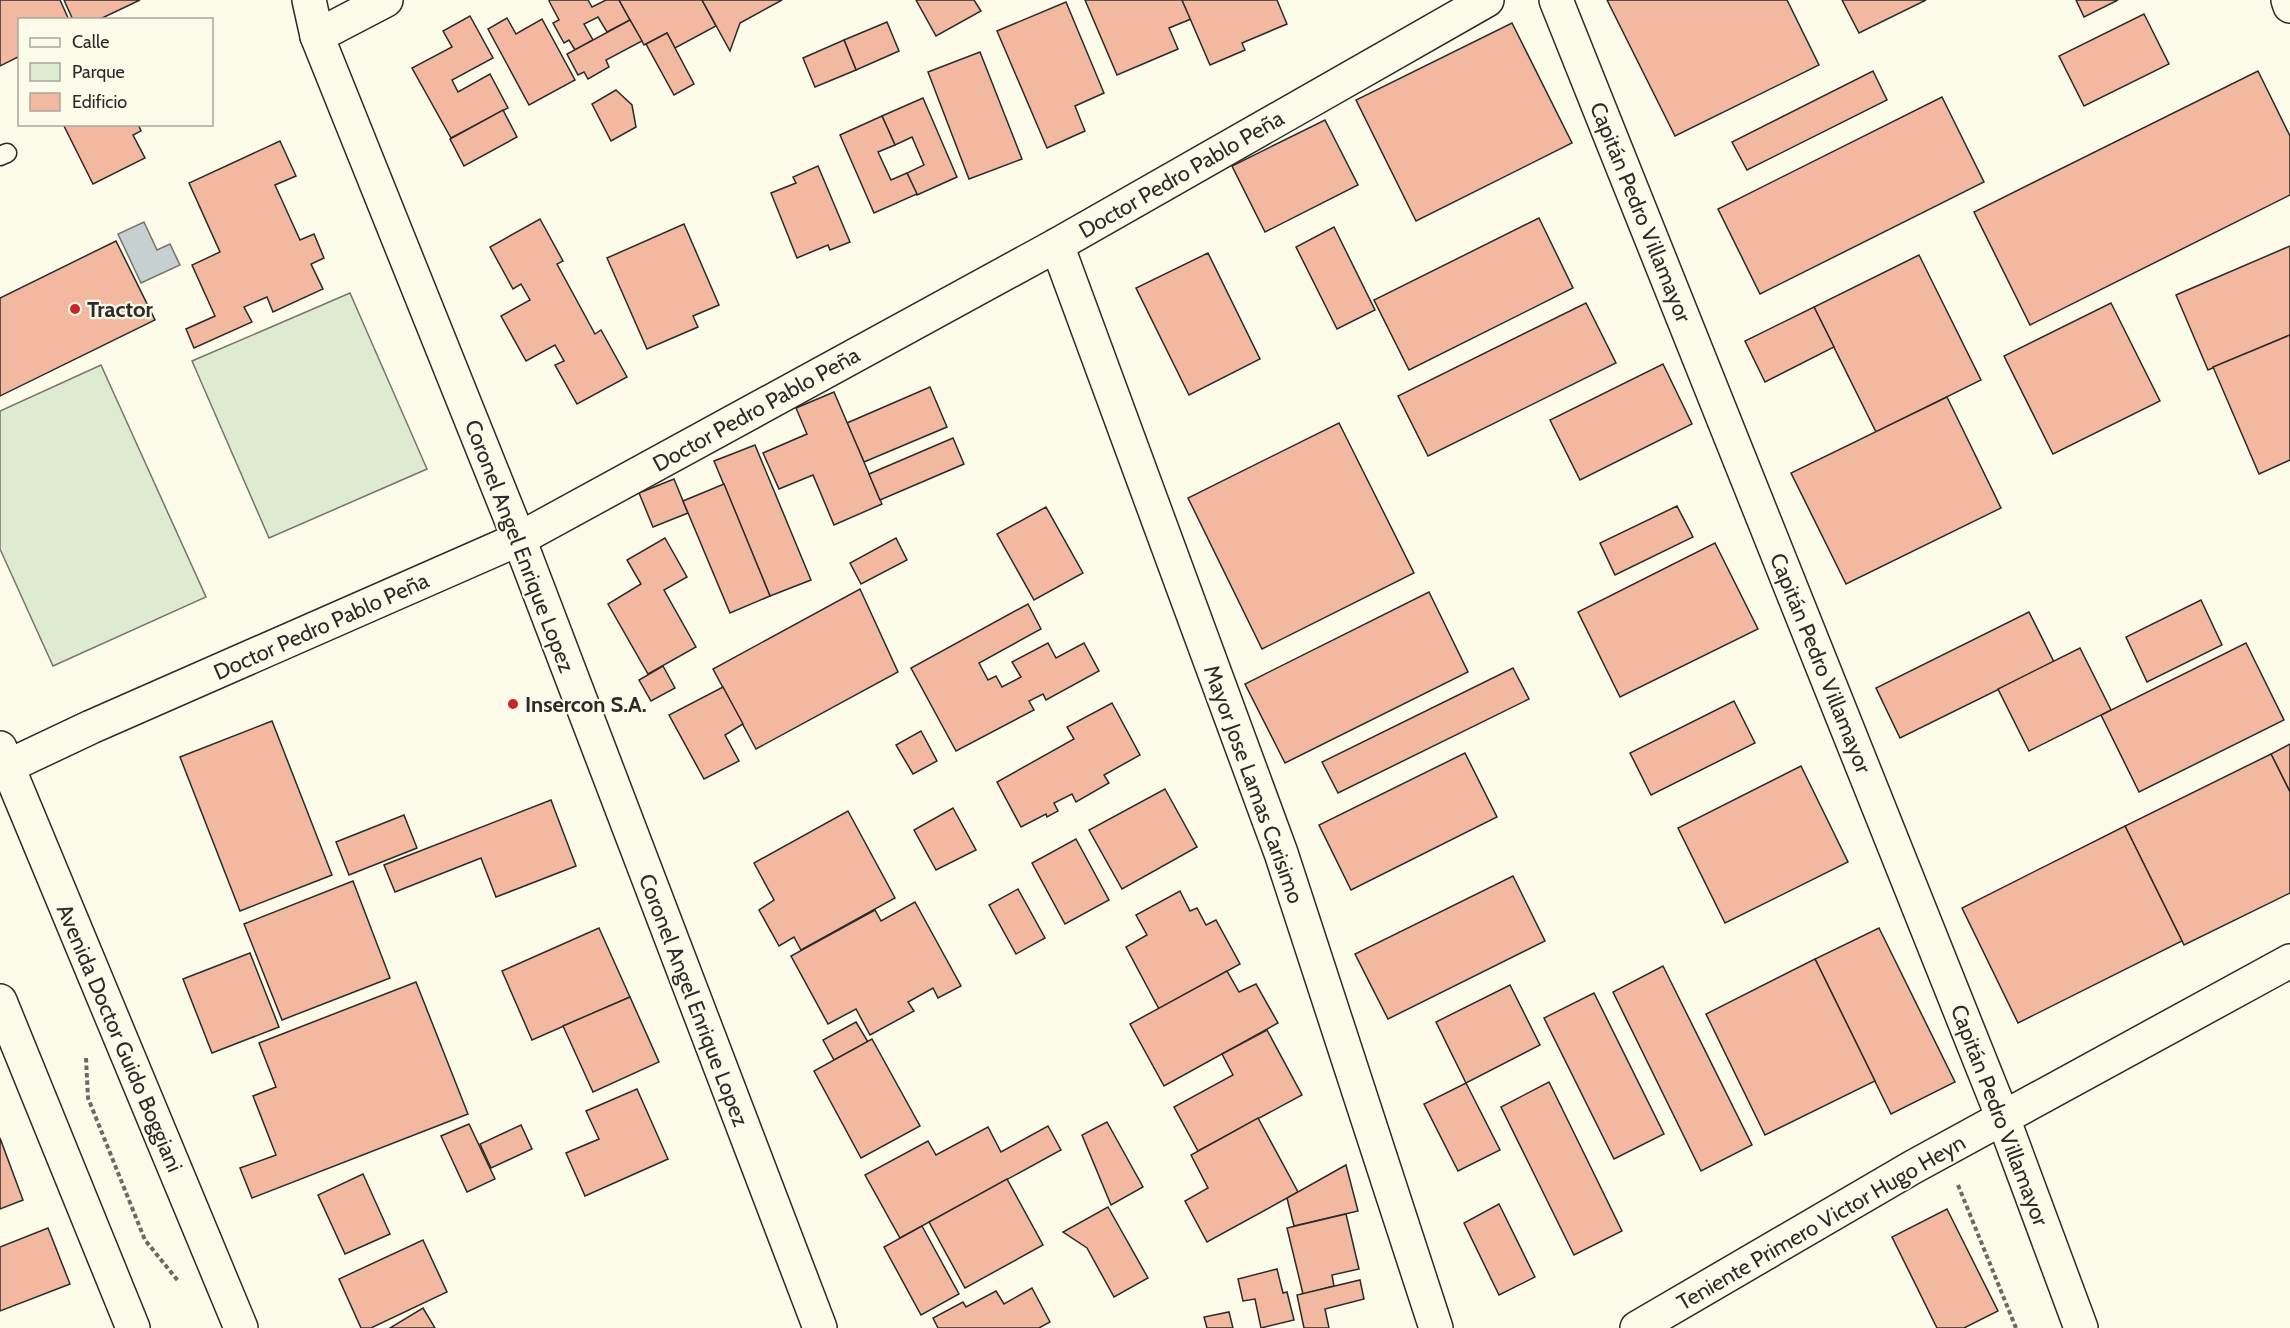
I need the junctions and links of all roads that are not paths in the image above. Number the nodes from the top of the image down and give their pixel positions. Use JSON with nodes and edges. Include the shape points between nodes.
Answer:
{"nodes":[{"id":1,"x":309,"y":0,"type":"edge"},
{"id":2,"x":386,"y":0,"type":"edge"},
{"id":3,"x":1487,"y":0,"type":"edge"},
{"id":4,"x":1556,"y":0,"type":"edge"},
{"id":5,"x":2288,"y":0,"type":"edge"},
{"id":6,"x":2290,"y":6,"type":"edge"},
{"id":7,"x":317,"y":36,"type":"junction"},
{"id":8,"x":1057,"y":245,"type":"junction"},
{"id":9,"x":519,"y":539,"type":"junction"},
{"id":10,"x":2,"y":761,"type":"edge"},
{"id":11,"x":2290,"y":961,"type":"edge"},
{"id":12,"x":0,"y":1001,"type":"edge"},
{"id":13,"x":2003,"y":1118,"type":"junction"},
{"id":14,"x":133,"y":1328,"type":"edge"},
{"id":15,"x":241,"y":1328,"type":"edge"},
{"id":16,"x":820,"y":1328,"type":"edge"},
{"id":17,"x":1436,"y":1328,"type":"edge"},
{"id":18,"x":1637,"y":1328,"type":"edge"},
{"id":19,"x":2081,"y":1328,"type":"edge"}],
"edges":[{"from":1,"to":7,"type":"street","name":"Coronel Angel Enrique Lopez"},
{"from":2,"to":7,"type":"street"},
{"from":3,"to":8,"type":"street","name":"Doctor Pedro Pablo Peña"},
{"from":4,"to":13,"type":"street","name":"Capitán Pedro Villamayor"},
{"from":5,"to":6,"type":"street"},
{"from":7,"to":9,"type":"street","name":"Coronel Angel Enrique Lopez"},
{"from":8,"to":9,"type":"street","name":"Doctor Pedro Pablo Peña"},
{"from":8,"to":17,"type":"street","name":"Mayor Jose Lamas Carisimo","via":[[1281,853]]},
{"from":9,"to":10,"type":"street","name":"Doctor Pedro Pablo Peña","via":[[102,722]]},
{"from":9,"to":16,"type":"street","name":"Coronel Angel Enrique Lopez"},
{"from":10,"to":15,"type":"street","name":"Avenida Doctor Guido Boggiani"},
{"from":11,"to":13,"type":"street","name":"Teniente Primero Victor Hugo Heyn"},
{"from":12,"to":14,"type":"street"},
{"from":13,"to":18,"type":"street","name":"Teniente Primero Victor Hugo Heyn"},
{"from":13,"to":19,"type":"street","name":"Capitán Pedro Villamayor"}]}
